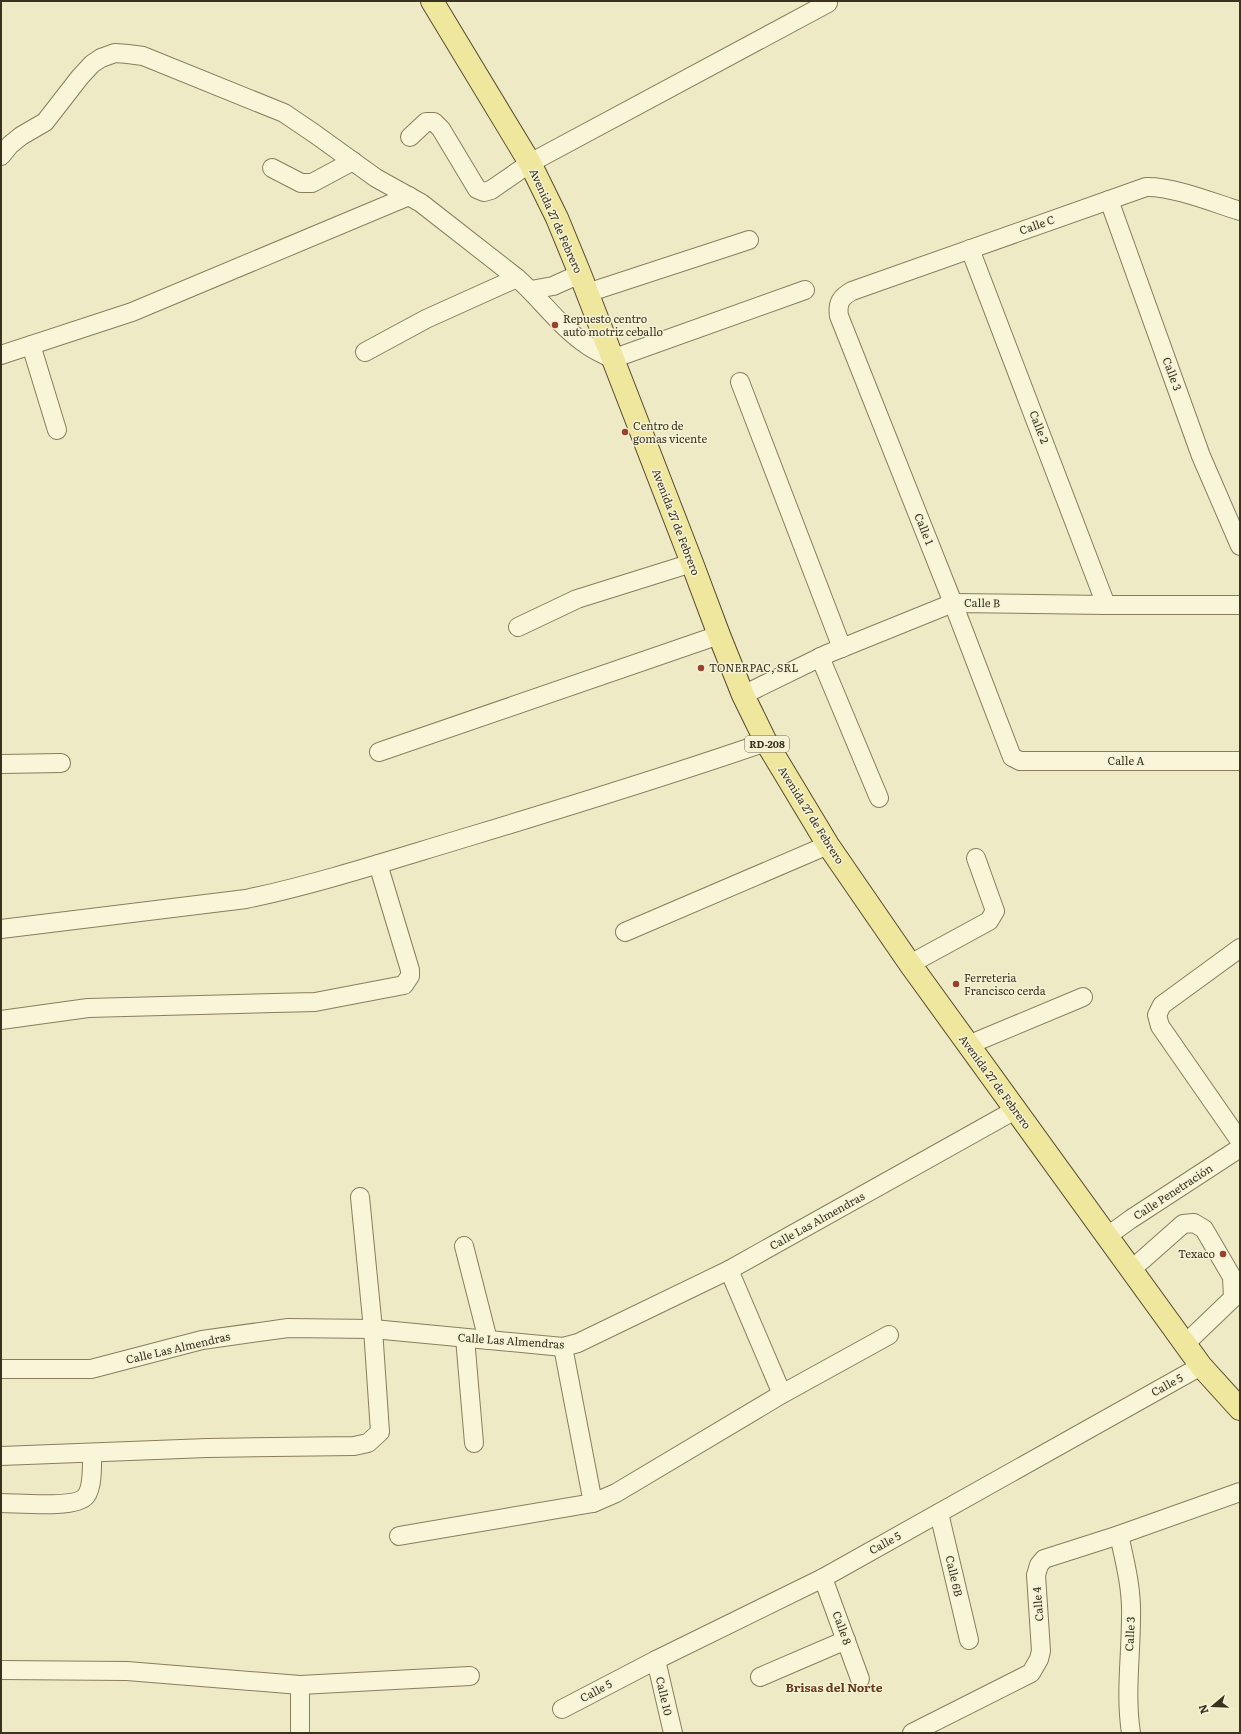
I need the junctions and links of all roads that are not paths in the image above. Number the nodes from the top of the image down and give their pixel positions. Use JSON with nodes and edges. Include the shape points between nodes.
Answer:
{"nodes":[{"id":1,"x":432,"y":1,"type":"edge"},
{"id":2,"x":828,"y":3,"type":"dead end"},
{"id":3,"x":410,"y":137,"type":"dead end"},
{"id":4,"x":1,"y":156,"type":"edge"},
{"id":5,"x":353,"y":161,"type":"junction"},
{"id":6,"x":530,"y":163,"type":"junction"},
{"id":7,"x":272,"y":168,"type":"dead end"},
{"id":8,"x":409,"y":196,"type":"junction"},
{"id":9,"x":1109,"y":200,"type":"junction"},
{"id":10,"x":1240,"y":211,"type":"edge"},
{"id":11,"x":749,"y":240,"type":"dead end"},
{"id":12,"x":970,"y":249,"type":"junction"},
{"id":13,"x":517,"y":278,"type":"junction"},
{"id":14,"x":584,"y":283,"type":"junction"},
{"id":15,"x":531,"y":290,"type":"junction"},
{"id":16,"x":805,"y":290,"type":"dead end"},
{"id":17,"x":839,"y":301,"type":"joint"},
{"id":18,"x":31,"y":345,"type":"junction"},
{"id":19,"x":364,"y":352,"type":"dead end"},
{"id":20,"x":1,"y":355,"type":"edge"},
{"id":21,"x":612,"y":359,"type":"junction"},
{"id":22,"x":740,"y":382,"type":"dead end"},
{"id":23,"x":57,"y":430,"type":"dead end"},
{"id":24,"x":1240,"y":546,"type":"edge"},
{"id":25,"x":692,"y":563,"type":"junction"},
{"id":26,"x":953,"y":603,"type":"junction"},
{"id":27,"x":1240,"y":605,"type":"edge"},
{"id":28,"x":1106,"y":606,"type":"junction"},
{"id":29,"x":518,"y":627,"type":"dead end"},
{"id":30,"x":719,"y":635,"type":"junction"},
{"id":31,"x":842,"y":648,"type":"junction"},
{"id":32,"x":820,"y":657,"type":"junction"},
{"id":33,"x":743,"y":695,"type":"junction"},
{"id":34,"x":766,"y":742,"type":"junction"},
{"id":35,"x":379,"y":752,"type":"dead end"},
{"id":36,"x":1012,"y":757,"type":"joint"},
{"id":37,"x":1240,"y":761,"type":"edge"},
{"id":38,"x":61,"y":763,"type":"dead end"},
{"id":39,"x":1,"y":764,"type":"edge"},
{"id":40,"x":879,"y":798,"type":"dead end"},
{"id":41,"x":828,"y":844,"type":"junction"},
{"id":42,"x":976,"y":858,"type":"dead end"},
{"id":43,"x":378,"y":864,"type":"junction"},
{"id":44,"x":1,"y":930,"type":"edge"},
{"id":45,"x":625,"y":932,"type":"dead end"},
{"id":46,"x":1240,"y":948,"type":"edge"},
{"id":47,"x":910,"y":964,"type":"junction"},
{"id":48,"x":1083,"y":997,"type":"dead end"},
{"id":49,"x":1,"y":1020,"type":"edge"},
{"id":50,"x":968,"y":1045,"type":"junction"},
{"id":51,"x":1015,"y":1110,"type":"junction"},
{"id":52,"x":1240,"y":1141,"type":"edge"},
{"id":53,"x":1240,"y":1148,"type":"edge"},
{"id":54,"x":360,"y":1197,"type":"dead end"},
{"id":55,"x":1106,"y":1237,"type":"junction"},
{"id":56,"x":464,"y":1246,"type":"dead end"},
{"id":57,"x":729,"y":1270,"type":"junction"},
{"id":58,"x":1131,"y":1270,"type":"junction"},
{"id":59,"x":372,"y":1329,"type":"junction"},
{"id":60,"x":889,"y":1335,"type":"dead end"},
{"id":61,"x":465,"y":1338,"type":"junction"},
{"id":62,"x":488,"y":1340,"type":"junction"},
{"id":63,"x":1185,"y":1344,"type":"junction"},
{"id":64,"x":563,"y":1347,"type":"junction"},
{"id":65,"x":1201,"y":1366,"type":"junction"},
{"id":66,"x":1,"y":1369,"type":"edge"},
{"id":67,"x":782,"y":1394,"type":"junction"},
{"id":68,"x":1240,"y":1409,"type":"edge"},
{"id":69,"x":474,"y":1443,"type":"dead end"},
{"id":70,"x":92,"y":1453,"type":"junction"},
{"id":71,"x":1,"y":1456,"type":"edge"},
{"id":72,"x":1240,"y":1492,"type":"edge"},
{"id":73,"x":1,"y":1503,"type":"edge"},
{"id":74,"x":593,"y":1503,"type":"junction"},
{"id":75,"x":939,"y":1513,"type":"junction"},
{"id":76,"x":1119,"y":1535,"type":"junction"},
{"id":77,"x":399,"y":1536,"type":"dead end"},
{"id":78,"x":823,"y":1578,"type":"junction"},
{"id":79,"x":846,"y":1640,"type":"junction"},
{"id":80,"x":969,"y":1640,"type":"dead end"},
{"id":81,"x":656,"y":1660,"type":"junction"},
{"id":82,"x":1,"y":1670,"type":"edge"},
{"id":83,"x":470,"y":1676,"type":"dead end"},
{"id":84,"x":760,"y":1677,"type":"dead end"},
{"id":85,"x":860,"y":1679,"type":"dead end"},
{"id":86,"x":300,"y":1685,"type":"junction"},
{"id":87,"x":562,"y":1709,"type":"dead end"},
{"id":88,"x":300,"y":1733,"type":"edge"},
{"id":89,"x":673,"y":1733,"type":"edge"},
{"id":90,"x":912,"y":1733,"type":"edge"},
{"id":91,"x":1131,"y":1733,"type":"edge"}],
"edges":[{"from":1,"to":6,"type":"main road","name":"Avenida 27 de Febrero","number":"RD-208"},
{"from":2,"to":6,"type":"street"},
{"from":3,"to":6,"type":"street","via":[[426,122],[434,122],[441,129],[477,189],[484,192],[491,190]]},
{"from":4,"to":5,"type":"street","via":[[21,136],[45,122],[92,64],[115,54],[128,54],[149,59],[284,113]]},
{"from":5,"to":7,"type":"street","via":[[312,183],[301,183]]},
{"from":5,"to":8,"type":"street","via":[[392,188]]},
{"from":6,"to":14,"type":"main road","name":"Avenida 27 de Febrero","number":"RD-208","via":[[557,218]]},
{"from":8,"to":13,"type":"street"},
{"from":8,"to":18,"type":"street","via":[[132,312]]},
{"from":9,"to":10,"type":"street","name":"Calle C","via":[[1146,187],[1157,187]]},
{"from":9,"to":12,"type":"street","name":"Calle C"},
{"from":9,"to":24,"type":"street","name":"Calle 3","via":[[1201,456]]},
{"from":11,"to":14,"type":"street"},
{"from":12,"to":17,"type":"street","name":"Calle C","via":[[852,291]]},
{"from":12,"to":28,"type":"street","name":"Calle 2"},
{"from":13,"to":15,"type":"street"},
{"from":13,"to":19,"type":"street","via":[[426,319]]},
{"from":14,"to":15,"type":"street"},
{"from":14,"to":21,"type":"main road","name":"Avenida 27 de Febrero","number":"RD-208"},
{"from":15,"to":21,"type":"street","via":[[551,314],[586,345]]},
{"from":16,"to":21,"type":"street"},
{"from":17,"to":26,"type":"street","name":"Calle 1","via":[[839,316]]},
{"from":18,"to":20,"type":"street"},
{"from":18,"to":23,"type":"street"},
{"from":21,"to":25,"type":"main road","name":"Avenida 27 de Febrero","number":"RD-208"},
{"from":22,"to":31,"type":"street"},
{"from":25,"to":29,"type":"street","via":[[577,599]]},
{"from":25,"to":30,"type":"main road","name":"Avenida 27 de Febrero","number":"RD-208"},
{"from":26,"to":28,"type":"street","name":"Calle B"},
{"from":26,"to":31,"type":"street","name":"Calle B"},
{"from":26,"to":36,"type":"street","name":"Calle 1"},
{"from":27,"to":28,"type":"street","name":"Calle B"},
{"from":30,"to":33,"type":"main road","name":"Avenida 27 de Febrero","number":"RD-208"},
{"from":30,"to":35,"type":"street"},
{"from":31,"to":32,"type":"street","name":"Calle B"},
{"from":32,"to":33,"type":"street","name":"Calle B"},
{"from":32,"to":40,"type":"street"},
{"from":33,"to":34,"type":"main road","name":"Avenida 27 de Febrero","number":"RD-208"},
{"from":34,"to":41,"type":"main road","name":"Avenida 27 de Febrero","number":"RD-208"},
{"from":34,"to":43,"type":"street","via":[[640,784]]},
{"from":36,"to":37,"type":"street","name":"Calle A","via":[[1020,761]]},
{"from":38,"to":39,"type":"street"},
{"from":41,"to":45,"type":"street"},
{"from":41,"to":47,"type":"main road","name":"Avenida 27 de Febrero","number":"RD-208"},
{"from":42,"to":47,"type":"street","via":[[995,911],[989,921]]},
{"from":43,"to":44,"type":"street","via":[[246,899]]},
{"from":43,"to":49,"type":"street","via":[[410,970],[410,976],[404,985],[315,1002],[88,1008]]},
{"from":46,"to":52,"type":"street","via":[[1162,1005],[1157,1015],[1160,1026]]},
{"from":47,"to":50,"type":"main road","name":"Avenida 27 de Febrero","number":"RD-208"},
{"from":48,"to":50,"type":"street"},
{"from":50,"to":51,"type":"main road","name":"Avenida 27 de Febrero","number":"RD-208"},
{"from":51,"to":55,"type":"main road","name":"Avenida 27 de Febrero","number":"RD-208"},
{"from":51,"to":57,"type":"street","name":"Calle Las Almendras"},
{"from":53,"to":55,"type":"street","name":"Calle Penetración"},
{"from":54,"to":59,"type":"street"},
{"from":55,"to":58,"type":"main road","name":"Avenida 27 de Febrero","number":"RD-208"},
{"from":56,"to":62,"type":"street"},
{"from":57,"to":64,"type":"street","name":"Calle Las Almendras","via":[[578,1343]]},
{"from":57,"to":67,"type":"street"},
{"from":58,"to":63,"type":"main road","name":"Avenida 27 de Febrero","number":"RD-208"},
{"from":58,"to":63,"type":"street","via":[[1183,1224],[1194,1223],[1204,1229],[1232,1277],[1233,1298]]},
{"from":59,"to":61,"type":"street","name":"Calle Las Almendras"},
{"from":59,"to":66,"type":"street","name":"Calle Las Almendras","via":[[288,1328],[202,1340],[91,1368]]},
{"from":59,"to":70,"type":"street","via":[[380,1432],[368,1443],[354,1446]]},
{"from":60,"to":67,"type":"street"},
{"from":61,"to":62,"type":"street","name":"Calle Las Almendras"},
{"from":61,"to":69,"type":"street"},
{"from":62,"to":64,"type":"street","name":"Calle Las Almendras"},
{"from":63,"to":65,"type":"main road","name":"Avenida 27 de Febrero","number":"RD-208"},
{"from":64,"to":74,"type":"street"},
{"from":65,"to":68,"type":"main road","name":"Avenida 27 de Febrero","number":"RD-208"},
{"from":65,"to":75,"type":"street","name":"Calle 5"},
{"from":67,"to":74,"type":"street","via":[[616,1493]]},
{"from":70,"to":71,"type":"street"},
{"from":70,"to":73,"type":"street","via":[[91,1481],[87,1495],[81,1500],[69,1504]]},
{"from":72,"to":76,"type":"street","name":"Calle 4"},
{"from":74,"to":77,"type":"street"},
{"from":75,"to":78,"type":"street","name":"Calle 5"},
{"from":75,"to":80,"type":"street","name":"Calle 6B"},
{"from":76,"to":90,"type":"street","name":"Calle 4","via":[[1051,1556],[1039,1565],[1036,1589],[1041,1651],[1031,1673]]},
{"from":76,"to":91,"type":"street","name":"Calle 3","via":[[1131,1599],[1128,1680]]},
{"from":78,"to":79,"type":"street","name":"Calle 8"},
{"from":78,"to":81,"type":"street","name":"Calle 5"},
{"from":79,"to":84,"type":"street"},
{"from":79,"to":85,"type":"street","name":"Calle 8"},
{"from":81,"to":87,"type":"street","name":"Calle 5"},
{"from":81,"to":89,"type":"street","name":"Calle 10"},
{"from":82,"to":86,"type":"street","via":[[127,1671]]},
{"from":83,"to":86,"type":"street"},
{"from":86,"to":88,"type":"street"}]}
